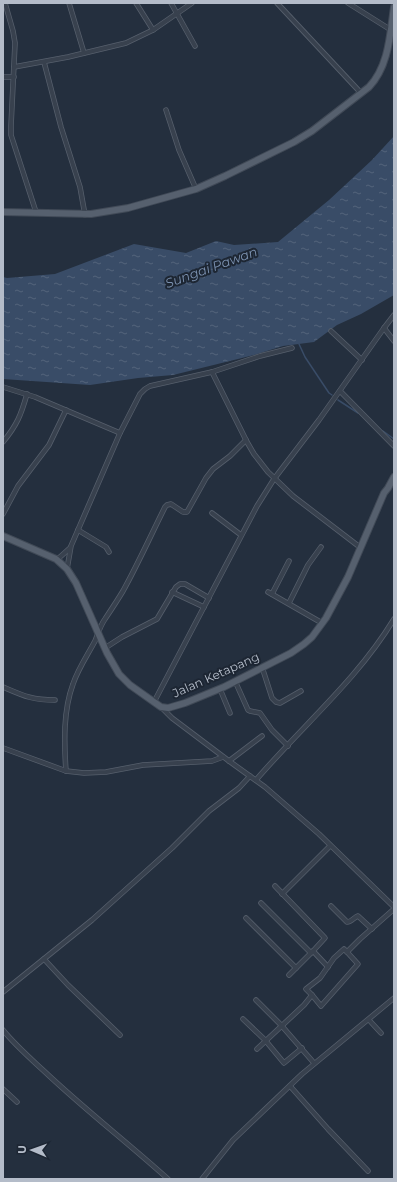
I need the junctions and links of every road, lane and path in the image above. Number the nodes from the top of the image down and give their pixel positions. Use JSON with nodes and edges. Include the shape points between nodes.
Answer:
{"nodes":[{"id":1,"x":5,"y":3,"type":"edge"},
{"id":2,"x":69,"y":3,"type":"edge"},
{"id":3,"x":136,"y":3,"type":"edge"},
{"id":4,"x":171,"y":3,"type":"edge"},
{"id":5,"x":192,"y":3,"type":"edge"},
{"id":6,"x":277,"y":3,"type":"edge"},
{"id":7,"x":348,"y":3,"type":"edge"},
{"id":8,"x":394,"y":7,"type":"edge"},
{"id":9,"x":177,"y":14,"type":"junction"},
{"id":10,"x":393,"y":22,"type":"edge"},
{"id":11,"x":153,"y":30,"type":"junction"},
{"id":12,"x":391,"y":30,"type":"junction"},
{"id":13,"x":196,"y":46,"type":"dead end"},
{"id":14,"x":84,"y":53,"type":"junction"},
{"id":15,"x":44,"y":62,"type":"junction"},
{"id":16,"x":14,"y":67,"type":"junction"},
{"id":17,"x":3,"y":77,"type":"edge"},
{"id":18,"x":14,"y":77,"type":"junction"},
{"id":19,"x":361,"y":93,"type":"junction"},
{"id":20,"x":166,"y":110,"type":"dead end"},
{"id":21,"x":196,"y":189,"type":"junction"},
{"id":22,"x":3,"y":212,"type":"edge"},
{"id":23,"x":36,"y":212,"type":"junction"},
{"id":24,"x":85,"y":215,"type":"junction"},
{"id":25,"x":394,"y":315,"type":"edge"},
{"id":26,"x":384,"y":328,"type":"junction"},
{"id":27,"x":331,"y":331,"type":"dead end"},
{"id":28,"x":394,"y":341,"type":"edge"},
{"id":29,"x":292,"y":348,"type":"dead end"},
{"id":30,"x":362,"y":360,"type":"junction"},
{"id":31,"x":212,"y":372,"type":"junction"},
{"id":32,"x":3,"y":388,"type":"edge"},
{"id":33,"x":340,"y":391,"type":"junction"},
{"id":34,"x":27,"y":394,"type":"junction"},
{"id":35,"x":66,"y":410,"type":"junction"},
{"id":36,"x":120,"y":433,"type":"junction"},
{"id":37,"x":246,"y":440,"type":"junction"},
{"id":38,"x":3,"y":442,"type":"edge"},
{"id":39,"x":394,"y":446,"type":"edge"},
{"id":40,"x":394,"y":477,"type":"edge"},
{"id":41,"x":274,"y":479,"type":"junction"},
{"id":42,"x":212,"y":513,"type":"dead end"},
{"id":43,"x":3,"y":514,"type":"edge"},
{"id":44,"x":78,"y":530,"type":"junction"},
{"id":45,"x":242,"y":534,"type":"junction"},
{"id":46,"x":3,"y":536,"type":"edge"},
{"id":47,"x":71,"y":546,"type":"junction"},
{"id":48,"x":320,"y":547,"type":"dead end"},
{"id":49,"x":361,"y":548,"type":"junction"},
{"id":50,"x":109,"y":552,"type":"dead end"},
{"id":51,"x":56,"y":559,"type":"junction"},
{"id":52,"x":289,"y":561,"type":"dead end"},
{"id":53,"x":67,"y":569,"type":"junction"},
{"id":54,"x":172,"y":592,"type":"junction"},
{"id":55,"x":209,"y":598,"type":"junction"},
{"id":56,"x":289,"y":603,"type":"junction"},
{"id":57,"x":204,"y":607,"type":"junction"},
{"id":58,"x":394,"y":619,"type":"edge"},
{"id":59,"x":322,"y":623,"type":"junction"},
{"id":60,"x":98,"y":632,"type":"junction"},
{"id":61,"x":105,"y":648,"type":"junction"},
{"id":62,"x":262,"y":668,"type":"junction"},
{"id":63,"x":235,"y":681,"type":"junction"},
{"id":64,"x":3,"y":687,"type":"edge"},
{"id":65,"x":220,"y":689,"type":"junction"},
{"id":66,"x":301,"y":691,"type":"dead end"},
{"id":67,"x":56,"y":700,"type":"dead end"},
{"id":68,"x":154,"y":702,"type":"junction"},
{"id":69,"x":161,"y":707,"type":"junction"},
{"id":70,"x":230,"y":713,"type":"dead end"},
{"id":71,"x":262,"y":736,"type":"dead end"},
{"id":72,"x":288,"y":746,"type":"junction"},
{"id":73,"x":3,"y":748,"type":"edge"},
{"id":74,"x":223,"y":757,"type":"junction"},
{"id":75,"x":229,"y":761,"type":"junction"},
{"id":76,"x":66,"y":771,"type":"junction"},
{"id":77,"x":250,"y":776,"type":"junction"},
{"id":78,"x":256,"y":780,"type":"junction"},
{"id":79,"x":330,"y":846,"type":"junction"},
{"id":80,"x":275,"y":886,"type":"dead end"},
{"id":81,"x":282,"y":894,"type":"junction"},
{"id":82,"x":261,"y":902,"type":"dead end"},
{"id":83,"x":331,"y":906,"type":"dead end"},
{"id":84,"x":394,"y":908,"type":"edge"},
{"id":85,"x":246,"y":918,"type":"dead end"},
{"id":86,"x":372,"y":929,"type":"junction"},
{"id":87,"x":312,"y":952,"type":"junction"},
{"id":88,"x":347,"y":952,"type":"junction"},
{"id":89,"x":44,"y":959,"type":"junction"},
{"id":90,"x":328,"y":967,"type":"junction"},
{"id":91,"x":296,"y":968,"type":"junction"},
{"id":92,"x":290,"y":975,"type":"dead end"},
{"id":93,"x":3,"y":992,"type":"edge"},
{"id":94,"x":312,"y":995,"type":"junction"},
{"id":95,"x":394,"y":998,"type":"edge"},
{"id":96,"x":256,"y":1000,"type":"dead end"},
{"id":97,"x":243,"y":1019,"type":"dead end"},
{"id":98,"x":369,"y":1020,"type":"junction"},
{"id":99,"x":282,"y":1024,"type":"junction"},
{"id":100,"x":3,"y":1030,"type":"edge"},
{"id":101,"x":381,"y":1033,"type":"dead end"},
{"id":102,"x":120,"y":1035,"type":"dead end"},
{"id":103,"x":265,"y":1040,"type":"junction"},
{"id":104,"x":302,"y":1048,"type":"junction"},
{"id":105,"x":257,"y":1049,"type":"dead end"},
{"id":106,"x":314,"y":1063,"type":"junction"},
{"id":107,"x":290,"y":1086,"type":"junction"},
{"id":108,"x":3,"y":1089,"type":"edge"},
{"id":109,"x":16,"y":1102,"type":"dead end"},
{"id":110,"x":368,"y":1171,"type":"dead end"},
{"id":111,"x":168,"y":1179,"type":"edge"},
{"id":112,"x":202,"y":1179,"type":"edge"}],
"edges":[{"from":1,"to":16,"type":"street","via":[[16,47]]},
{"from":2,"to":14,"type":"street"},
{"from":3,"to":11,"type":"street"},
{"from":4,"to":9,"type":"street"},
{"from":5,"to":9,"type":"street"},
{"from":6,"to":19,"type":"street"},
{"from":7,"to":12,"type":"street"},
{"from":8,"to":10,"type":"main road"},
{"from":9,"to":11,"type":"street"},
{"from":9,"to":13,"type":"street"},
{"from":10,"to":12,"type":"main road"},
{"from":11,"to":14,"type":"street","via":[[126,43]]},
{"from":12,"to":19,"type":"main road","via":[[381,70]]},
{"from":14,"to":15,"type":"street"},
{"from":15,"to":16,"type":"street"},
{"from":15,"to":24,"type":"street","via":[[80,187]]},
{"from":16,"to":18,"type":"street"},
{"from":17,"to":18,"type":"street"},
{"from":18,"to":23,"type":"street","via":[[11,135]]},
{"from":19,"to":21,"type":"main road","via":[[294,142]]},
{"from":20,"to":21,"type":"street","via":[[179,150]]},
{"from":21,"to":24,"type":"main road","via":[[128,208]]},
{"from":22,"to":23,"type":"main road"},
{"from":23,"to":24,"type":"main road"},
{"from":25,"to":26,"type":"street"},
{"from":26,"to":28,"type":"street"},
{"from":26,"to":30,"type":"street"},
{"from":27,"to":30,"type":"street"},
{"from":29,"to":31,"type":"street"},
{"from":30,"to":33,"type":"street"},
{"from":31,"to":36,"type":"street","via":[[145,389]]},
{"from":31,"to":37,"type":"street"},
{"from":32,"to":34,"type":"street"},
{"from":33,"to":39,"type":"street"},
{"from":33,"to":41,"type":"street"},
{"from":34,"to":35,"type":"street"},
{"from":34,"to":38,"type":"street","via":[[15,427]]},
{"from":35,"to":36,"type":"street"},
{"from":35,"to":43,"type":"street","via":[[49,445],[18,486]]},
{"from":36,"to":44,"type":"street"},
{"from":37,"to":41,"type":"street"},
{"from":37,"to":60,"type":"street","via":[[213,469],[187,512],[171,504],[165,507],[124,589]]},
{"from":40,"to":49,"type":"main road","name":"Jalan Ketapang"},
{"from":41,"to":45,"type":"street"},
{"from":41,"to":49,"type":"street"},
{"from":42,"to":45,"type":"street"},
{"from":44,"to":47,"type":"street"},
{"from":44,"to":50,"type":"street","via":[[106,547]]},
{"from":45,"to":55,"type":"street"},
{"from":46,"to":51,"type":"main road","name":"Jalan Ketapang"},
{"from":47,"to":51,"type":"street"},
{"from":47,"to":53,"type":"street"},
{"from":48,"to":56,"type":"street"},
{"from":49,"to":59,"type":"main road","name":"Jalan Ketapang"},
{"from":51,"to":53,"type":"main road","name":"Jalan Ketapang"},
{"from":52,"to":56,"type":"street","via":[[270,593]]},
{"from":53,"to":60,"type":"main road","name":"Jalan Ketapang"},
{"from":54,"to":55,"type":"street","via":[[182,584]]},
{"from":54,"to":57,"type":"street"},
{"from":54,"to":61,"type":"street","via":[[157,620]]},
{"from":55,"to":57,"type":"street"},
{"from":56,"to":59,"type":"street"},
{"from":57,"to":68,"type":"street"},
{"from":58,"to":72,"type":"street","via":[[355,673]]},
{"from":59,"to":62,"type":"main road","name":"Jalan Ketapang","via":[[304,644]]},
{"from":60,"to":61,"type":"main road","name":"Jalan Ketapang"},
{"from":60,"to":76,"type":"street","via":[[75,678],[68,700],[65,733]]},
{"from":61,"to":68,"type":"main road","name":"Jalan Ketapang","via":[[124,680]]},
{"from":62,"to":63,"type":"main road","name":"Jalan Ketapang"},
{"from":62,"to":66,"type":"street","via":[[272,698],[276,702],[280,703]]},
{"from":63,"to":65,"type":"main road","name":"Jalan Ketapang"},
{"from":63,"to":72,"type":"street","via":[[248,710],[260,713]]},
{"from":64,"to":67,"type":"street","via":[[25,697]]},
{"from":65,"to":69,"type":"main road","name":"Jalan Ketapang","via":[[185,703],[168,708]]},
{"from":65,"to":70,"type":"street"},
{"from":68,"to":69,"type":"main road","name":"Jalan Ketapang"},
{"from":69,"to":74,"type":"street"},
{"from":71,"to":75,"type":"street"},
{"from":72,"to":78,"type":"street"},
{"from":73,"to":76,"type":"street"},
{"from":74,"to":75,"type":"street"},
{"from":74,"to":76,"type":"street","via":[[212,761],[143,765],[106,772]]},
{"from":75,"to":77,"type":"street"},
{"from":77,"to":78,"type":"street"},
{"from":77,"to":89,"type":"street","via":[[126,890]]},
{"from":78,"to":79,"type":"street"},
{"from":79,"to":81,"type":"street"},
{"from":79,"to":84,"type":"street"},
{"from":80,"to":81,"type":"street"},
{"from":81,"to":87,"type":"street","via":[[325,938]]},
{"from":82,"to":87,"type":"street"},
{"from":83,"to":86,"type":"street","via":[[347,922],[358,916]]},
{"from":84,"to":86,"type":"street"},
{"from":85,"to":91,"type":"street"},
{"from":86,"to":88,"type":"street"},
{"from":87,"to":90,"type":"street"},
{"from":87,"to":91,"type":"street"},
{"from":88,"to":90,"type":"street","via":[[344,948]]},
{"from":88,"to":94,"type":"street","via":[[358,964],[321,1006]]},
{"from":89,"to":93,"type":"street"},
{"from":89,"to":102,"type":"street"},
{"from":90,"to":94,"type":"street","via":[[320,978],[306,989]]},
{"from":91,"to":92,"type":"street"},
{"from":94,"to":99,"type":"street"},
{"from":95,"to":98,"type":"street"},
{"from":96,"to":99,"type":"street"},
{"from":97,"to":103,"type":"street"},
{"from":98,"to":101,"type":"street"},
{"from":98,"to":106,"type":"street"},
{"from":99,"to":103,"type":"street"},
{"from":99,"to":104,"type":"street"},
{"from":100,"to":111,"type":"street","via":[[57,1084]]},
{"from":103,"to":104,"type":"street","via":[[284,1063]]},
{"from":103,"to":105,"type":"street"},
{"from":104,"to":106,"type":"street"},
{"from":106,"to":107,"type":"street"},
{"from":107,"to":110,"type":"street"},
{"from":107,"to":112,"type":"street","via":[[233,1140]]},
{"from":108,"to":109,"type":"street"}]}
